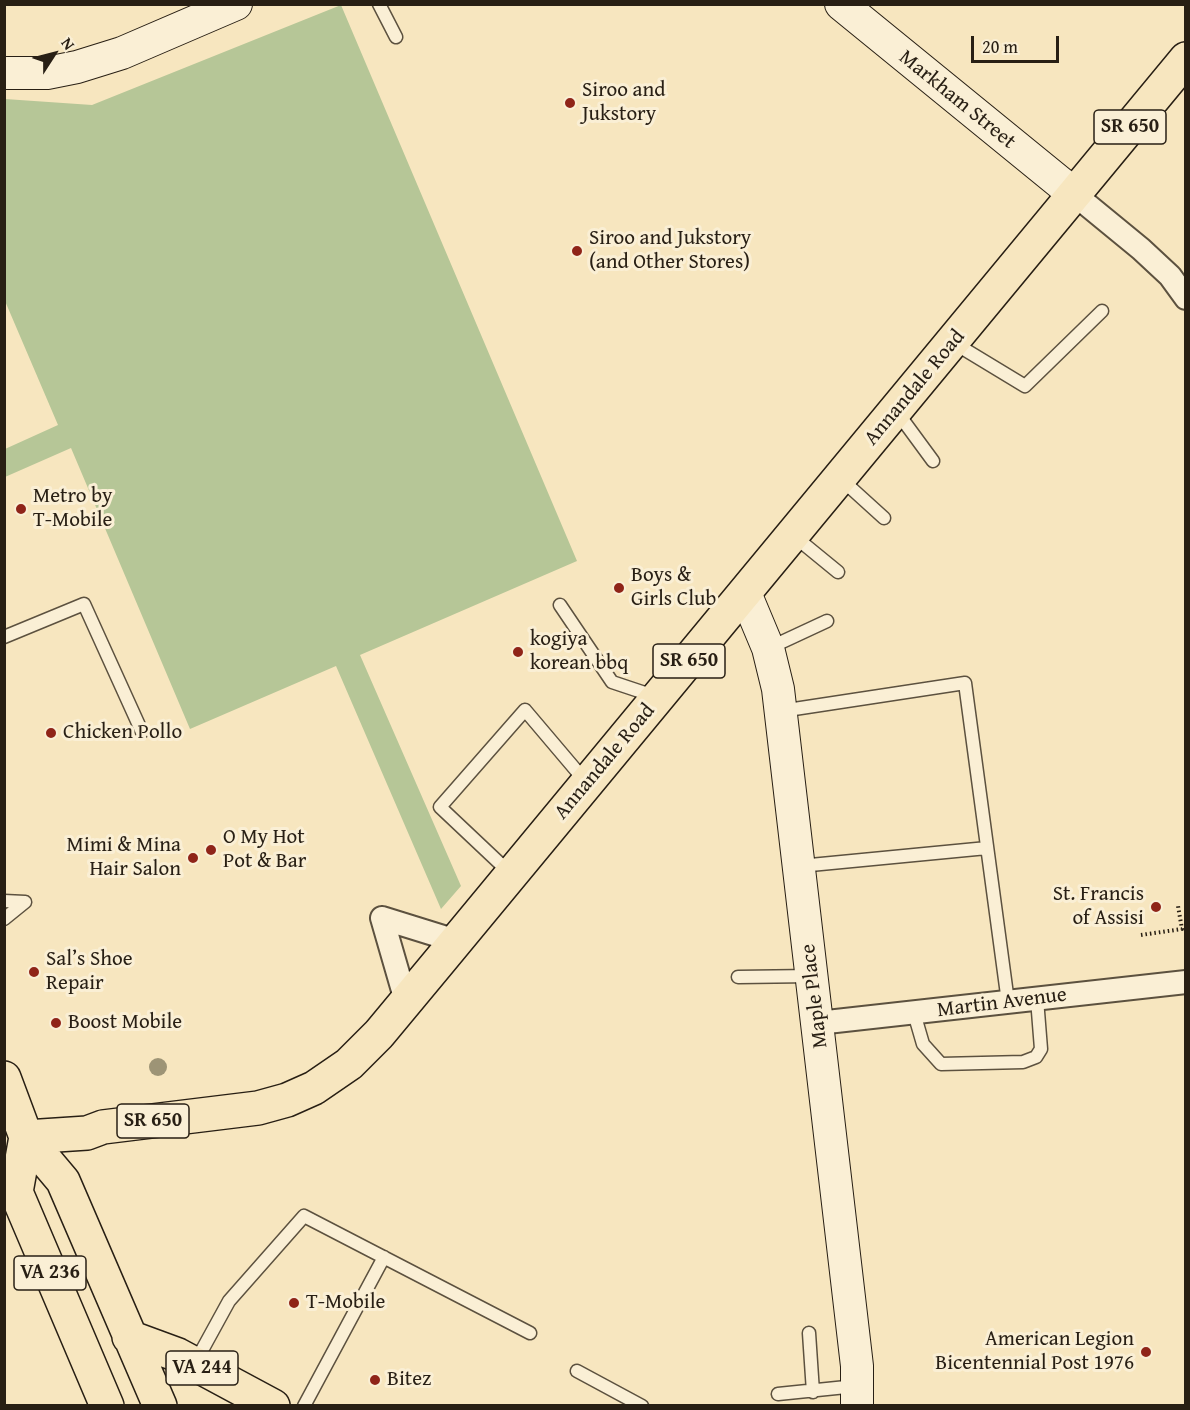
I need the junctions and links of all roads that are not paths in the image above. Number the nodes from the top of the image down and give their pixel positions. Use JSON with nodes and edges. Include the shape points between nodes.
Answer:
{"nodes":[{"id":1,"x":236,"y":4,"type":"edge"},
{"id":2,"x":379,"y":4,"type":"edge"},
{"id":3,"x":841,"y":4,"type":"edge"},
{"id":4,"x":396,"y":37,"type":"dead end"},
{"id":5,"x":1185,"y":59,"type":"edge"},
{"id":6,"x":4,"y":73,"type":"edge"},
{"id":7,"x":1074,"y":194,"type":"junction"},
{"id":8,"x":1185,"y":298,"type":"edge"},
{"id":9,"x":1102,"y":311,"type":"dead end"},
{"id":10,"x":953,"y":342,"type":"junction"},
{"id":11,"x":896,"y":411,"type":"junction"},
{"id":12,"x":933,"y":461,"type":"dead end"},
{"id":13,"x":840,"y":478,"type":"junction"},
{"id":14,"x":884,"y":518,"type":"dead end"},
{"id":15,"x":793,"y":535,"type":"junction"},
{"id":16,"x":838,"y":572,"type":"dead end"},
{"id":17,"x":745,"y":593,"type":"junction"},
{"id":18,"x":560,"y":605,"type":"dead end"},
{"id":19,"x":827,"y":621,"type":"dead end"},
{"id":20,"x":4,"y":637,"type":"edge"},
{"id":21,"x":768,"y":648,"type":"junction"},
{"id":22,"x":658,"y":698,"type":"junction"},
{"id":23,"x":781,"y":711,"type":"junction"},
{"id":24,"x":142,"y":732,"type":"dead end"},
{"id":25,"x":587,"y":783,"type":"junction"},
{"id":26,"x":987,"y":848,"type":"junction"},
{"id":27,"x":799,"y":866,"type":"junction"},
{"id":28,"x":512,"y":874,"type":"junction"},
{"id":29,"x":4,"y":901,"type":"edge"},
{"id":30,"x":4,"y":919,"type":"edge"},
{"id":31,"x":456,"y":941,"type":"junction"},
{"id":32,"x":812,"y":976,"type":"junction"},
{"id":33,"x":738,"y":977,"type":"dead end"},
{"id":34,"x":1185,"y":982,"type":"edge"},
{"id":35,"x":1037,"y":999,"type":"junction"},
{"id":36,"x":406,"y":1001,"type":"junction"},
{"id":37,"x":1008,"y":1002,"type":"junction"},
{"id":38,"x":914,"y":1014,"type":"junction"},
{"id":39,"x":818,"y":1023,"type":"junction"},
{"id":40,"x":4,"y":1078,"type":"edge"},
{"id":41,"x":15,"y":1139,"type":"edge"},
{"id":42,"x":384,"y":1257,"type":"junction"},
{"id":43,"x":809,"y":1332,"type":"dead end"},
{"id":44,"x":530,"y":1333,"type":"dead end"},
{"id":45,"x":129,"y":1337,"type":"junction"},
{"id":46,"x":194,"y":1364,"type":"junction"},
{"id":47,"x":577,"y":1371,"type":"dead end"},
{"id":48,"x":813,"y":1392,"type":"junction"},
{"id":49,"x":778,"y":1394,"type":"dead end"},
{"id":50,"x":857,"y":1396,"type":"edge"},
{"id":51,"x":107,"y":1406,"type":"edge"},
{"id":52,"x":160,"y":1406,"type":"edge"},
{"id":53,"x":273,"y":1406,"type":"edge"},
{"id":54,"x":304,"y":1406,"type":"edge"},
{"id":55,"x":642,"y":1406,"type":"edge"}],
"edges":[{"from":1,"to":6,"type":"street","via":[[122,53],[77,67],[47,73]]},
{"from":2,"to":4,"type":"lane"},
{"from":3,"to":7,"type":"street","name":"Markham Street"},
{"from":5,"to":7,"type":"main road","name":"Annandale Road","number":"SR 650"},
{"from":7,"to":8,"type":"street","via":[[1170,276]]},
{"from":7,"to":10,"type":"main road","name":"Annandale Road","number":"SR 650"},
{"from":9,"to":10,"type":"lane","via":[[1025,386]]},
{"from":10,"to":11,"type":"main road","name":"Annandale Road","number":"SR 650"},
{"from":11,"to":12,"type":"lane"},
{"from":11,"to":13,"type":"main road","name":"Annandale Road","number":"SR 650"},
{"from":13,"to":14,"type":"lane"},
{"from":13,"to":15,"type":"main road","name":"Annandale Road","number":"SR 650"},
{"from":15,"to":16,"type":"lane"},
{"from":15,"to":17,"type":"main road","name":"Annandale Road","number":"SR 650"},
{"from":17,"to":21,"type":"street","name":"Maple Place"},
{"from":17,"to":22,"type":"main road","name":"Annandale Road","number":"SR 650"},
{"from":18,"to":22,"type":"lane","via":[[612,682]]},
{"from":19,"to":21,"type":"lane"},
{"from":20,"to":24,"type":"lane","via":[[84,604]]},
{"from":21,"to":23,"type":"street","name":"Maple Place"},
{"from":22,"to":25,"type":"main road","name":"Annandale Road","number":"SR 650"},
{"from":23,"to":26,"type":"lane","via":[[965,683]]},
{"from":23,"to":27,"type":"street","name":"Maple Place"},
{"from":25,"to":28,"type":"main road","name":"Annandale Road","number":"SR 650"},
{"from":25,"to":28,"type":"lane","via":[[525,710],[440,807]]},
{"from":26,"to":27,"type":"lane"},
{"from":26,"to":37,"type":"lane"},
{"from":27,"to":32,"type":"street","name":"Maple Place"},
{"from":28,"to":31,"type":"main road","name":"Annandale Road","number":"SR 650"},
{"from":29,"to":30,"type":"lane","via":[[25,902]]},
{"from":31,"to":36,"type":"main road","name":"Annandale Road","number":"SR 650"},
{"from":31,"to":36,"type":"street","via":[[382,918]]},
{"from":32,"to":33,"type":"lane"},
{"from":32,"to":39,"type":"street","name":"Maple Place"},
{"from":34,"to":35,"type":"street","name":"Martin Avenue"},
{"from":35,"to":37,"type":"street","name":"Martin Avenue"},
{"from":35,"to":38,"type":"lane","via":[[1041,1049],[1023,1062],[940,1064],[923,1044]]},
{"from":36,"to":41,"type":"main road","name":"Annandale Road","number":"SR 650","via":[[349,1064],[314,1088],[287,1100],[258,1108],[103,1127],[87,1133]]},
{"from":37,"to":38,"type":"street","name":"Martin Avenue"},
{"from":38,"to":39,"type":"street","name":"Martin Avenue"},
{"from":39,"to":50,"type":"street","name":"Maple Place"},
{"from":40,"to":41,"type":"main road","number":"VA 236"},
{"from":41,"to":45,"type":"main road","number":"VA 236","via":[[63,1181]]},
{"from":41,"to":51,"type":"main road","number":"VA 236","via":[[16,1192]]},
{"from":42,"to":44,"type":"lane"},
{"from":42,"to":46,"type":"lane","via":[[304,1216],[229,1301]]},
{"from":42,"to":54,"type":"lane"},
{"from":43,"to":48,"type":"lane"},
{"from":45,"to":46,"type":"main road","number":"VA 244"},
{"from":45,"to":52,"type":"main road","number":"VA 236"},
{"from":46,"to":53,"type":"main road","number":"VA 244"},
{"from":47,"to":55,"type":"lane"},
{"from":48,"to":49,"type":"lane"},
{"from":48,"to":50,"type":"lane"}]}
